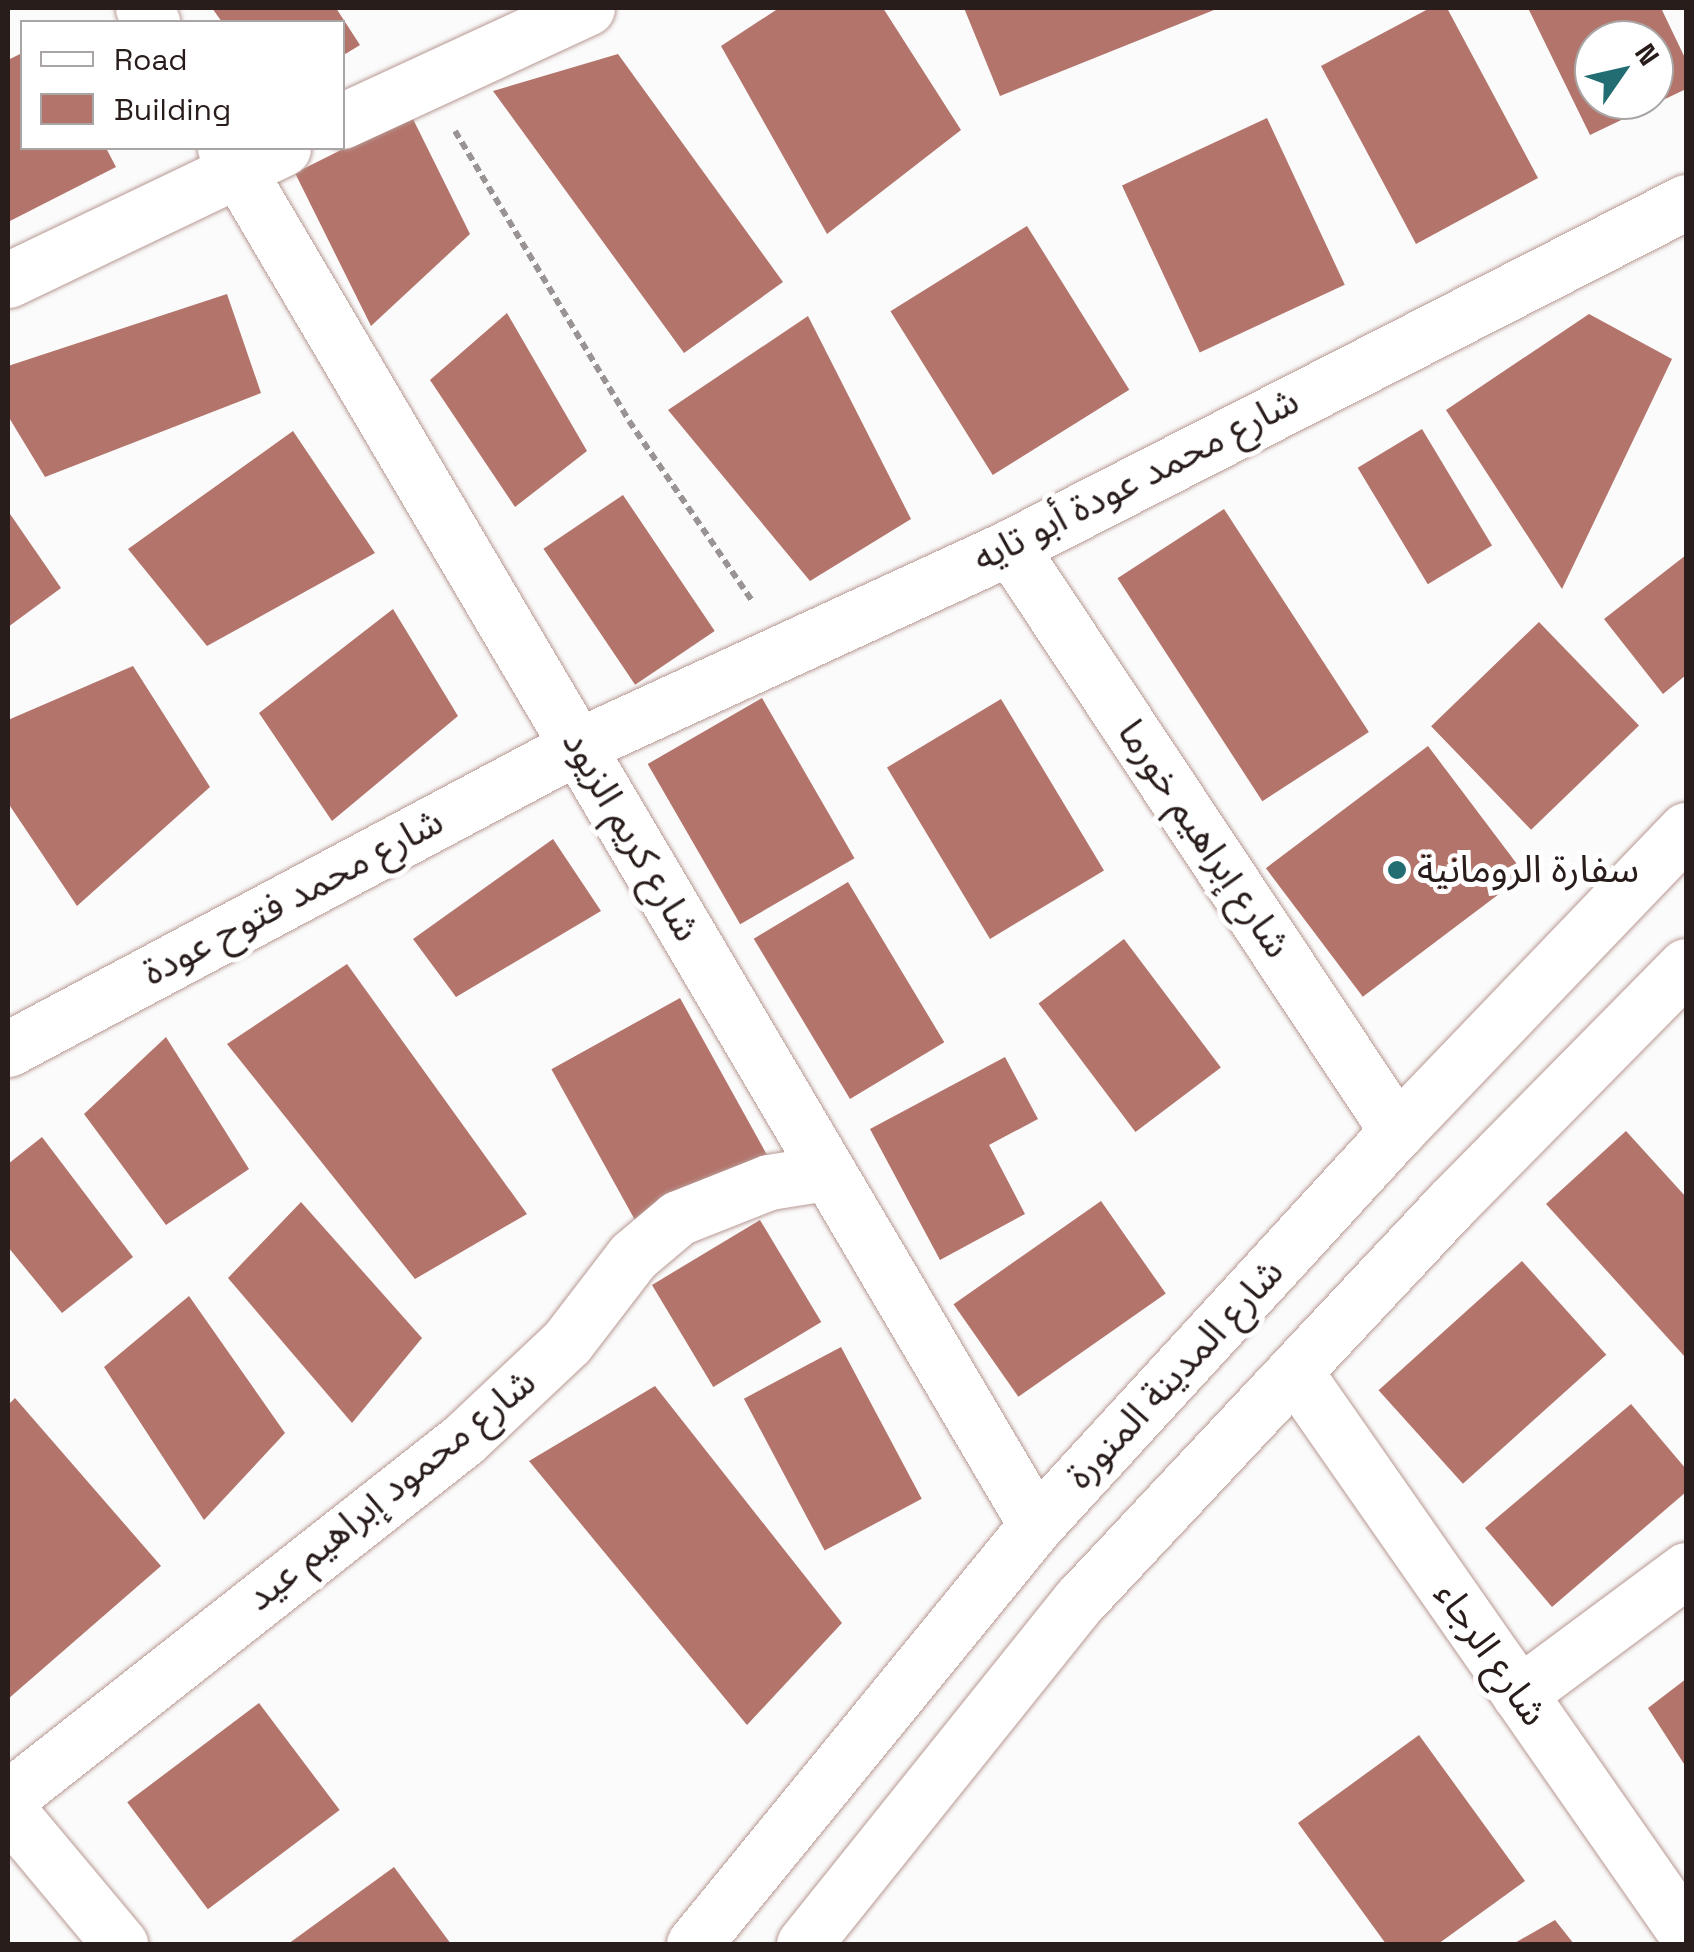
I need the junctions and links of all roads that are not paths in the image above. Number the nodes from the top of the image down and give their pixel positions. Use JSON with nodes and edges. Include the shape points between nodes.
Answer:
{"nodes":[{"id":1,"x":587,"y":8,"type":"edge"},
{"id":2,"x":345,"y":120,"type":"edge"},
{"id":3,"x":248,"y":154,"type":"edge"},
{"id":4,"x":1686,"y":202,"type":"edge"},
{"id":5,"x":8,"y":280,"type":"edge"},
{"id":6,"x":1010,"y":547,"type":"junction"},
{"id":7,"x":580,"y":746,"type":"junction"},
{"id":8,"x":1686,"y":830,"type":"edge"},
{"id":9,"x":1686,"y":966,"type":"edge"},
{"id":10,"x":8,"y":1049,"type":"edge"},
{"id":11,"x":1397,"y":1131,"type":"junction"},
{"id":12,"x":824,"y":1173,"type":"junction"},
{"id":13,"x":1297,"y":1375,"type":"junction"},
{"id":14,"x":1036,"y":1525,"type":"junction"},
{"id":15,"x":1686,"y":1570,"type":"edge"},
{"id":16,"x":1519,"y":1694,"type":"junction"},
{"id":17,"x":8,"y":1798,"type":"edge"},
{"id":18,"x":8,"y":1810,"type":"edge"},
{"id":19,"x":1686,"y":1933,"type":"edge"},
{"id":20,"x":120,"y":1944,"type":"edge"},
{"id":21,"x":694,"y":1944,"type":"edge"},
{"id":22,"x":804,"y":1944,"type":"edge"}],
"edges":[{"from":1,"to":2,"type":"street"},
{"from":3,"to":5,"type":"street"},
{"from":3,"to":7,"type":"street","name":"شارع كريم الزيود"},
{"from":4,"to":6,"type":"street","name":"شارع محمد عودة أبو تايه"},
{"from":6,"to":7,"type":"street","name":"شارع محمد عودة أبو تايه"},
{"from":6,"to":11,"type":"street","name":"شارع إبراهيم خورما"},
{"from":7,"to":10,"type":"street","name":"شارع محمد فتوح عودة"},
{"from":7,"to":12,"type":"street","name":"شارع كريم الزيود"},
{"from":8,"to":11,"type":"street","name":"شارع المدينة المنورة"},
{"from":9,"to":13,"type":"street","via":[[1451,1204]]},
{"from":11,"to":14,"type":"street","name":"شارع المدينة المنورة"},
{"from":12,"to":14,"type":"street","name":"شارع كريم الزيود"},
{"from":12,"to":17,"type":"street","name":"شارع محمود إبراهيم عيد","via":[[769,1182],[678,1218],[634,1256],[553,1356],[462,1440]]},
{"from":13,"to":16,"type":"street","name":"شارع الرجاء"},
{"from":13,"to":22,"type":"street","via":[[1080,1602]]},
{"from":14,"to":21,"type":"street","name":"شارع المدينة المنورة"},
{"from":15,"to":16,"type":"street"},
{"from":16,"to":19,"type":"street","name":"شارع الرجاء"},
{"from":18,"to":20,"type":"street"}]}
